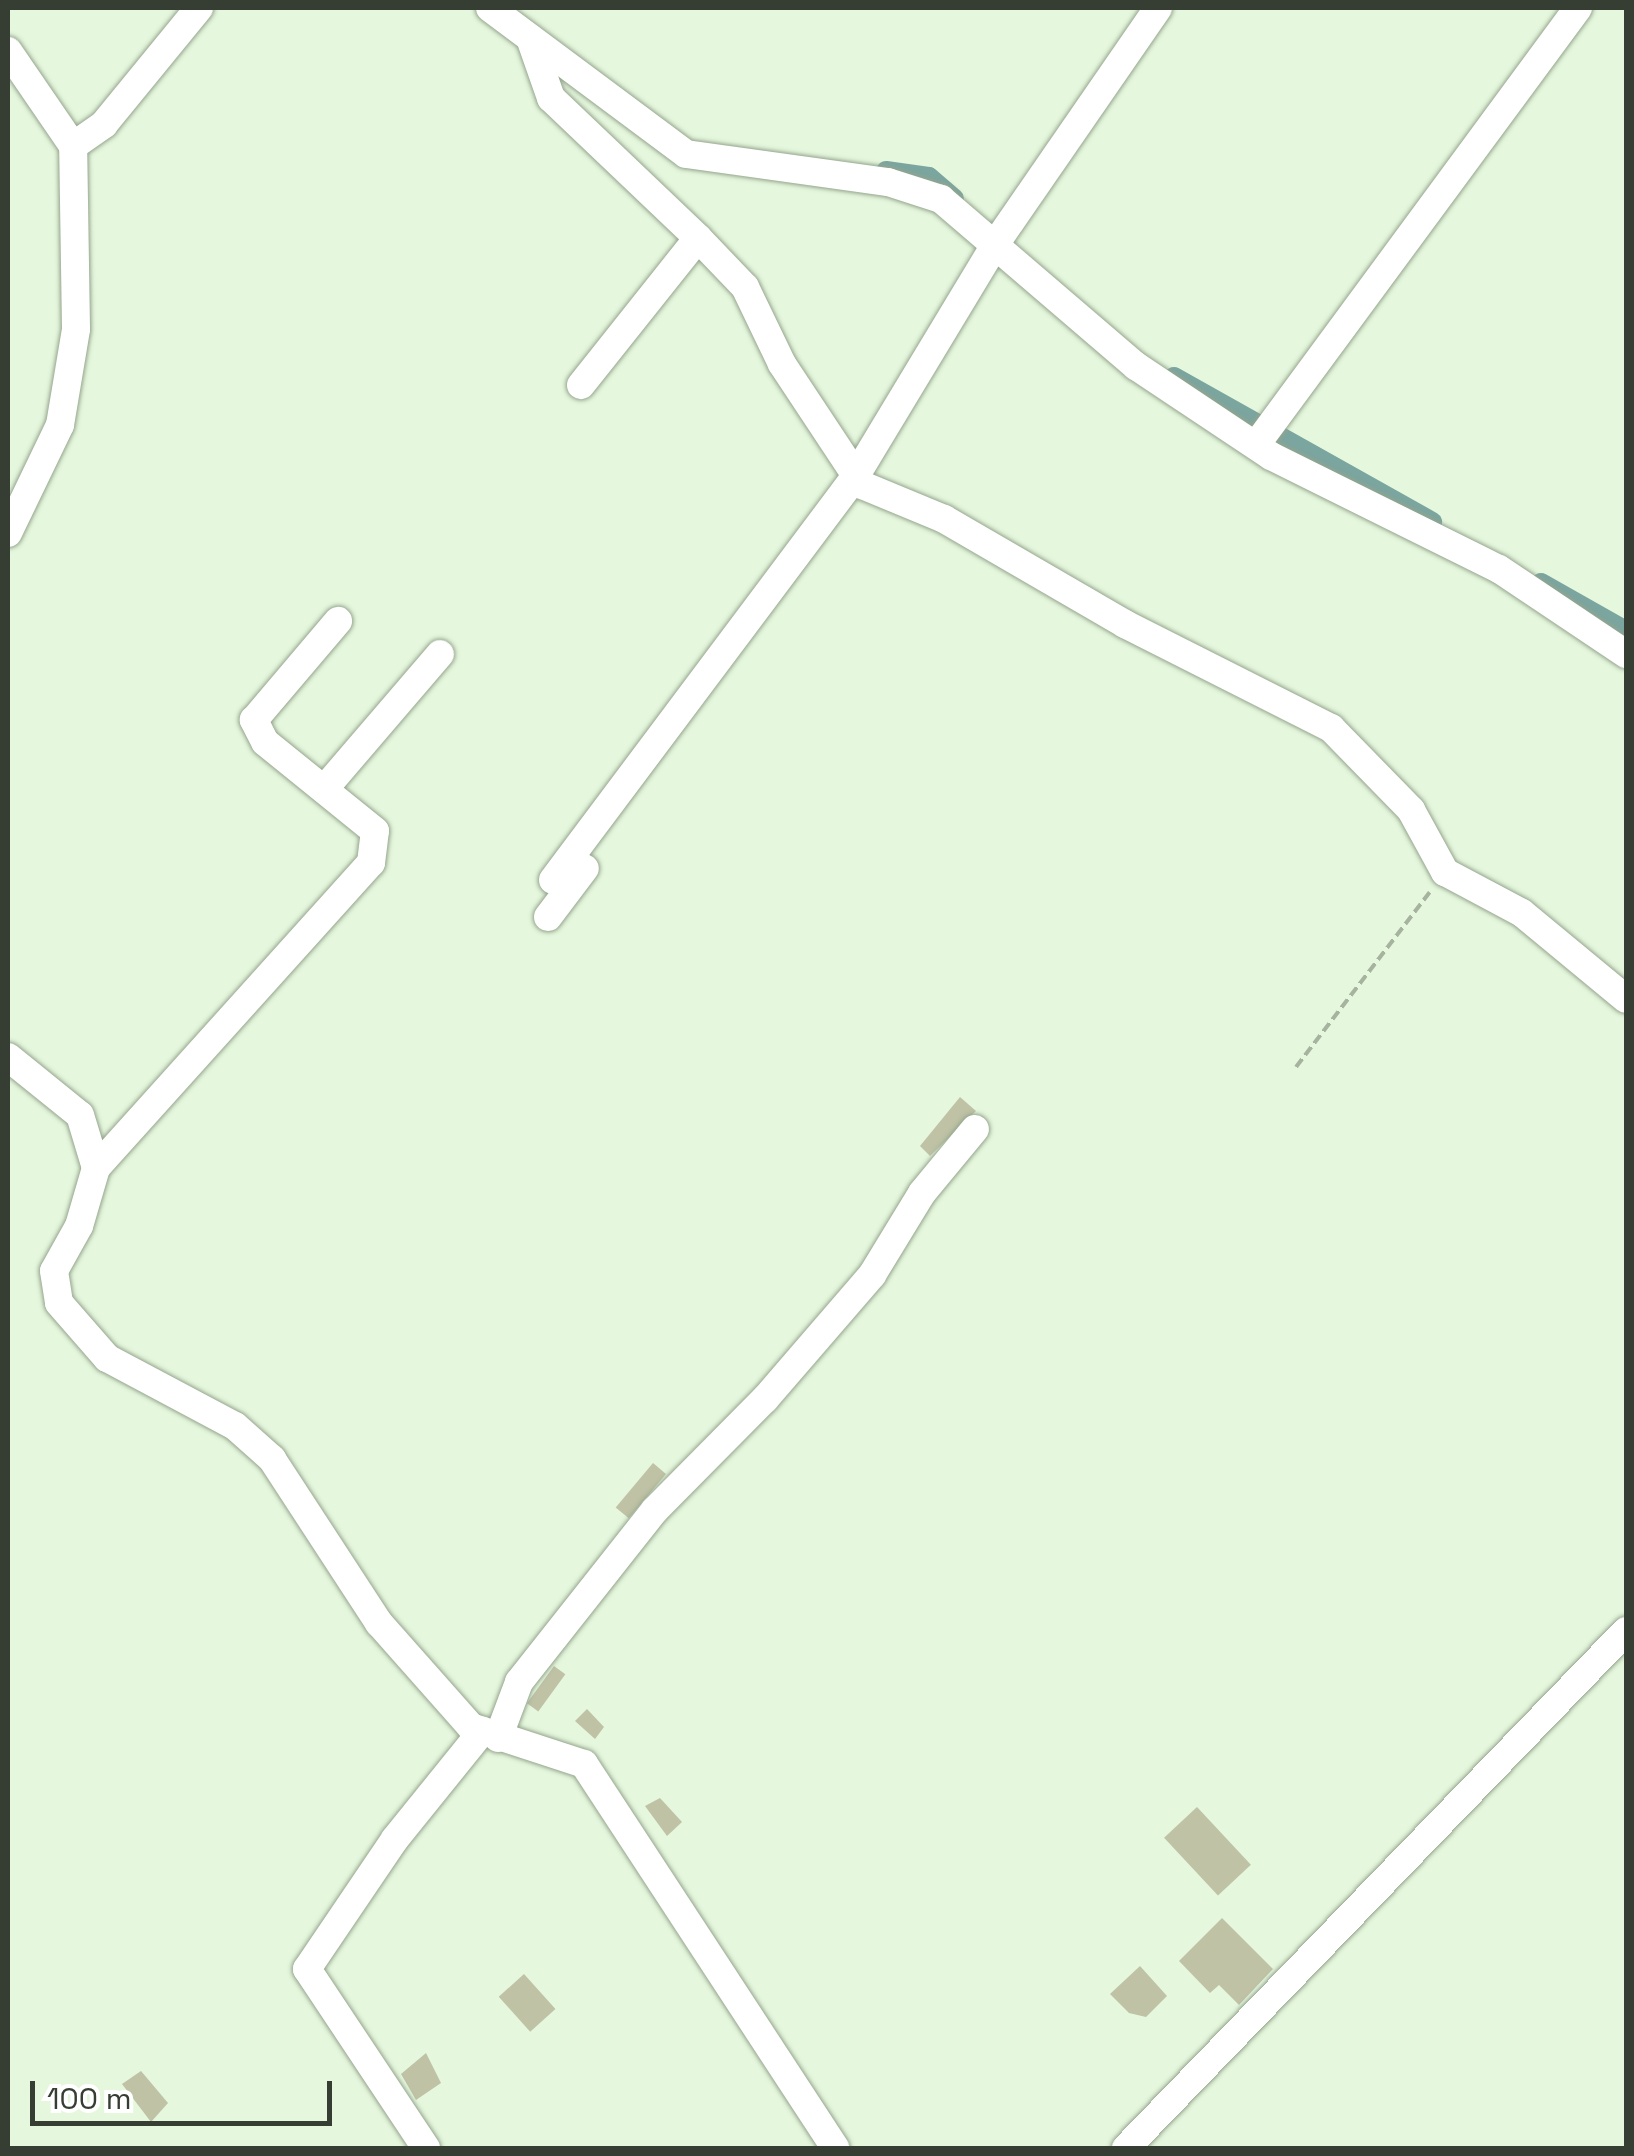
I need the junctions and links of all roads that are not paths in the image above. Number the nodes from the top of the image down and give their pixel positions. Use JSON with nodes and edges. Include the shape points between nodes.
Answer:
{"nodes":[{"id":1,"x":199,"y":8,"type":"edge"},
{"id":2,"x":490,"y":8,"type":"edge"},
{"id":3,"x":1158,"y":8,"type":"edge"},
{"id":4,"x":1578,"y":8,"type":"edge"},
{"id":5,"x":529,"y":37,"type":"junction"},
{"id":6,"x":8,"y":51,"type":"edge"},
{"id":7,"x":73,"y":146,"type":"junction"},
{"id":8,"x":698,"y":238,"type":"junction"},
{"id":9,"x":996,"y":242,"type":"junction"},
{"id":10,"x":581,"y":385,"type":"dead end"},
{"id":11,"x":1256,"y":444,"type":"junction"},
{"id":12,"x":856,"y":477,"type":"junction"},
{"id":13,"x":8,"y":533,"type":"edge"},
{"id":14,"x":338,"y":621,"type":"dead end"},
{"id":15,"x":440,"y":654,"type":"dead end"},
{"id":16,"x":1626,"y":654,"type":"edge"},
{"id":17,"x":675,"y":722,"type":"junction"},
{"id":18,"x":326,"y":787,"type":"junction"},
{"id":19,"x":553,"y":880,"type":"dead end"},
{"id":20,"x":548,"y":917,"type":"dead end"},
{"id":21,"x":1626,"y":999,"type":"edge"},
{"id":22,"x":8,"y":1058,"type":"edge"},
{"id":23,"x":975,"y":1128,"type":"dead end"},
{"id":24,"x":96,"y":1168,"type":"junction"},
{"id":25,"x":1626,"y":1631,"type":"edge"},
{"id":26,"x":490,"y":1734,"type":"junction"},
{"id":27,"x":426,"y":2148,"type":"edge"},
{"id":28,"x":835,"y":2148,"type":"edge"},
{"id":29,"x":1126,"y":2148,"type":"edge"}],
"edges":[{"from":1,"to":7,"type":"street","via":[[104,124]]},
{"from":2,"to":5,"type":"street"},
{"from":3,"to":9,"type":"street"},
{"from":4,"to":11,"type":"street"},
{"from":5,"to":8,"type":"street","via":[[551,98]]},
{"from":5,"to":9,"type":"street","via":[[686,154],[888,182],[942,199]]},
{"from":6,"to":7,"type":"street"},
{"from":7,"to":13,"type":"street","via":[[76,329],[60,425]]},
{"from":8,"to":10,"type":"street"},
{"from":8,"to":12,"type":"street","via":[[745,287],[782,364]]},
{"from":9,"to":11,"type":"street","via":[[1136,366]]},
{"from":9,"to":12,"type":"street"},
{"from":11,"to":16,"type":"street","via":[[1499,570]]},
{"from":12,"to":17,"type":"street"},
{"from":12,"to":21,"type":"street","via":[[1331,728],[1411,810],[1445,872],[1522,914]]},
{"from":14,"to":18,"type":"street","via":[[254,720],[264,742]]},
{"from":15,"to":18,"type":"street"},
{"from":17,"to":19,"type":"street"},
{"from":17,"to":20,"type":"street","via":[[674,751]]},
{"from":18,"to":24,"type":"street","via":[[374,831],[371,862]]},
{"from":22,"to":24,"type":"street","via":[[80,1116]]},
{"from":23,"to":26,"type":"street","via":[[922,1192],[872,1275],[765,1399],[655,1510],[532,1666]]},
{"from":24,"to":26,"type":"street","via":[[80,1226],[54,1271],[58,1303],[107,1358],[235,1426],[272,1459],[379,1623],[471,1726]]},
{"from":25,"to":29,"type":"street"},
{"from":26,"to":27,"type":"street","via":[[394,1839],[307,1969]]},
{"from":26,"to":28,"type":"street","via":[[584,1764]]}]}
